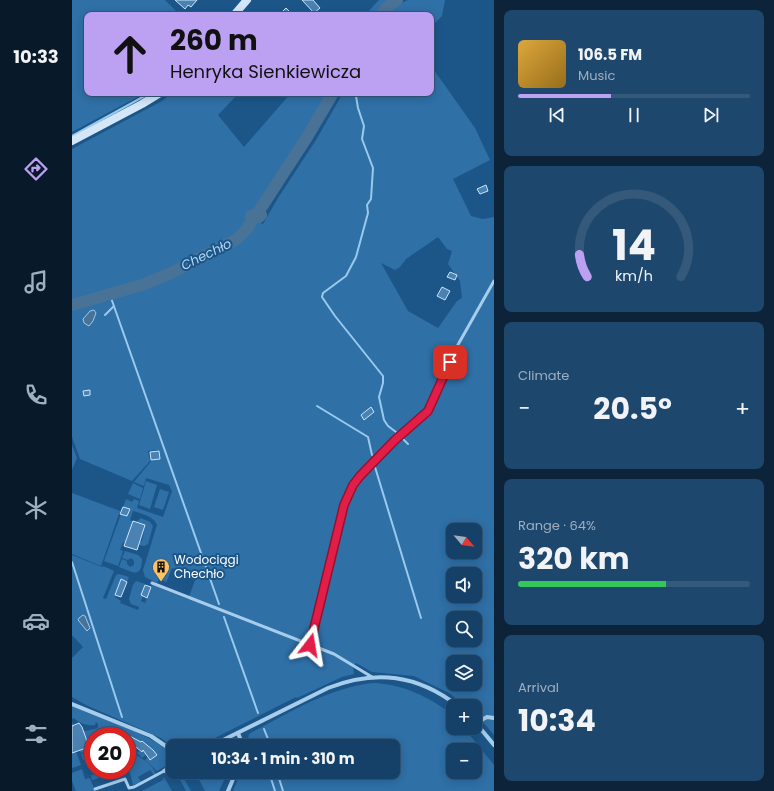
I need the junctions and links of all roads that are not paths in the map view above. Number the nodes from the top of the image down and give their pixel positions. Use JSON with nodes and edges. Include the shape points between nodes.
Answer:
{"nodes":[{"id":1,"x":247,"y":0,"type":"edge"},
{"id":2,"x":237,"y":12,"type":"edge"},
{"id":3,"x":155,"y":96,"type":"edge"},
{"id":4,"x":72,"y":141,"type":"edge"},
{"id":5,"x":494,"y":281,"type":"edge"},
{"id":6,"x":152,"y":583,"type":"dead end"},
{"id":7,"x":310,"y":645,"type":"junction"},
{"id":8,"x":372,"y":677,"type":"junction"},
{"id":9,"x":448,"y":699,"type":"edge"},
{"id":10,"x":72,"y":704,"type":"edge"},
{"id":11,"x":494,"y":718,"type":"edge"},
{"id":12,"x":482,"y":719,"type":"edge"},
{"id":13,"x":482,"y":730,"type":"edge"},
{"id":14,"x":238,"y":733,"type":"junction"},
{"id":15,"x":226,"y":739,"type":"edge"},
{"id":16,"x":240,"y":739,"type":"edge"},
{"id":17,"x":494,"y":745,"type":"edge"},
{"id":18,"x":166,"y":746,"type":"edge"},
{"id":19,"x":164,"y":771,"type":"edge"},
{"id":20,"x":233,"y":779,"type":"edge"},
{"id":21,"x":95,"y":789,"type":"dead end"},
{"id":22,"x":228,"y":791,"type":"edge"}],
"edges":[{"from":1,"to":2,"type":"street"},
{"from":3,"to":4,"type":"street"},
{"from":5,"to":7,"type":"lane","via":[[455,350],[428,411],[395,440],[353,485],[344,505]]},
{"from":6,"to":7,"type":"lane"},
{"from":7,"to":8,"type":"lane","via":[[334,654]]},
{"from":8,"to":9,"type":"street","via":[[413,682],[433,689]]},
{"from":8,"to":14,"type":"street","via":[[344,681]]},
{"from":10,"to":18,"type":"street","via":[[150,736]]},
{"from":11,"to":12,"type":"street"},
{"from":13,"to":17,"type":"street"},
{"from":14,"to":15,"type":"street"},
{"from":14,"to":16,"type":"street"},
{"from":19,"to":21,"type":"lane","via":[[134,787],[130,788],[125,780]]},
{"from":20,"to":22,"type":"street"}]}
